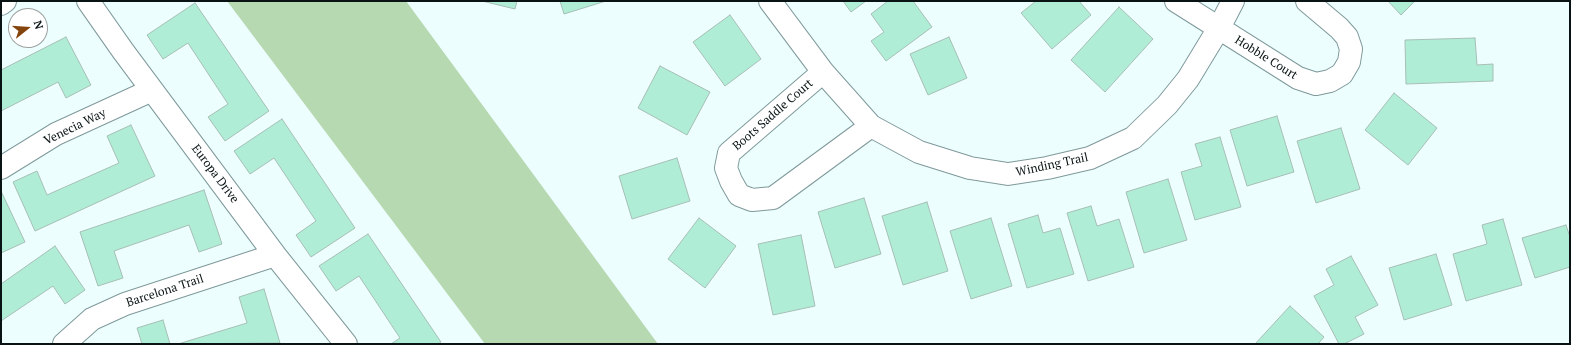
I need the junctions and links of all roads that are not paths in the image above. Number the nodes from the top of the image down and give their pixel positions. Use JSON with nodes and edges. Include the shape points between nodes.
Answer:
{"nodes":[{"id":1,"x":5,"y":1,"type":"edge"},
{"id":2,"x":88,"y":1,"type":"edge"},
{"id":3,"x":770,"y":1,"type":"edge"},
{"id":4,"x":1176,"y":1,"type":"edge"},
{"id":5,"x":1234,"y":1,"type":"edge"},
{"id":6,"x":1307,"y":1,"type":"edge"},
{"id":7,"x":1,"y":4,"type":"edge"},
{"id":8,"x":1219,"y":28,"type":"junction"},
{"id":9,"x":823,"y":72,"type":"junction"},
{"id":10,"x":152,"y":90,"type":"junction"},
{"id":11,"x":871,"y":126,"type":"junction"},
{"id":12,"x":1,"y":168,"type":"edge"},
{"id":13,"x":275,"y":255,"type":"junction"},
{"id":14,"x":64,"y":344,"type":"edge"},
{"id":15,"x":346,"y":344,"type":"edge"}],
"edges":[{"from":1,"to":7,"type":"street"},
{"from":2,"to":10,"type":"street","name":"Europa Drive"},
{"from":3,"to":9,"type":"street","name":"Winding Trail"},
{"from":4,"to":8,"type":"street","name":"Hobble Court"},
{"from":5,"to":8,"type":"street","name":"Winding Trail"},
{"from":6,"to":8,"type":"street","name":"Hobble Court","via":[[1339,28],[1347,37],[1351,49],[1349,62],[1342,74],[1330,81],[1316,84],[1298,78]]},
{"from":8,"to":11,"type":"street","name":"Winding Trail","via":[[1188,79],[1167,105],[1133,138],[1090,158],[1008,174],[970,168],[919,152]]},
{"from":9,"to":11,"type":"street","name":"Winding Trail"},
{"from":9,"to":11,"type":"street","name":"Boots Saddle Court","via":[[729,153],[726,168],[739,195],[752,200],[773,198]]},
{"from":10,"to":12,"type":"street","name":"Venecia Way","via":[[56,134]]},
{"from":10,"to":13,"type":"street","name":"Europa Drive"},
{"from":13,"to":14,"type":"street","name":"Barcelona Trail","via":[[125,304],[92,319]]},
{"from":13,"to":15,"type":"street","name":"Europa Drive"}]}
